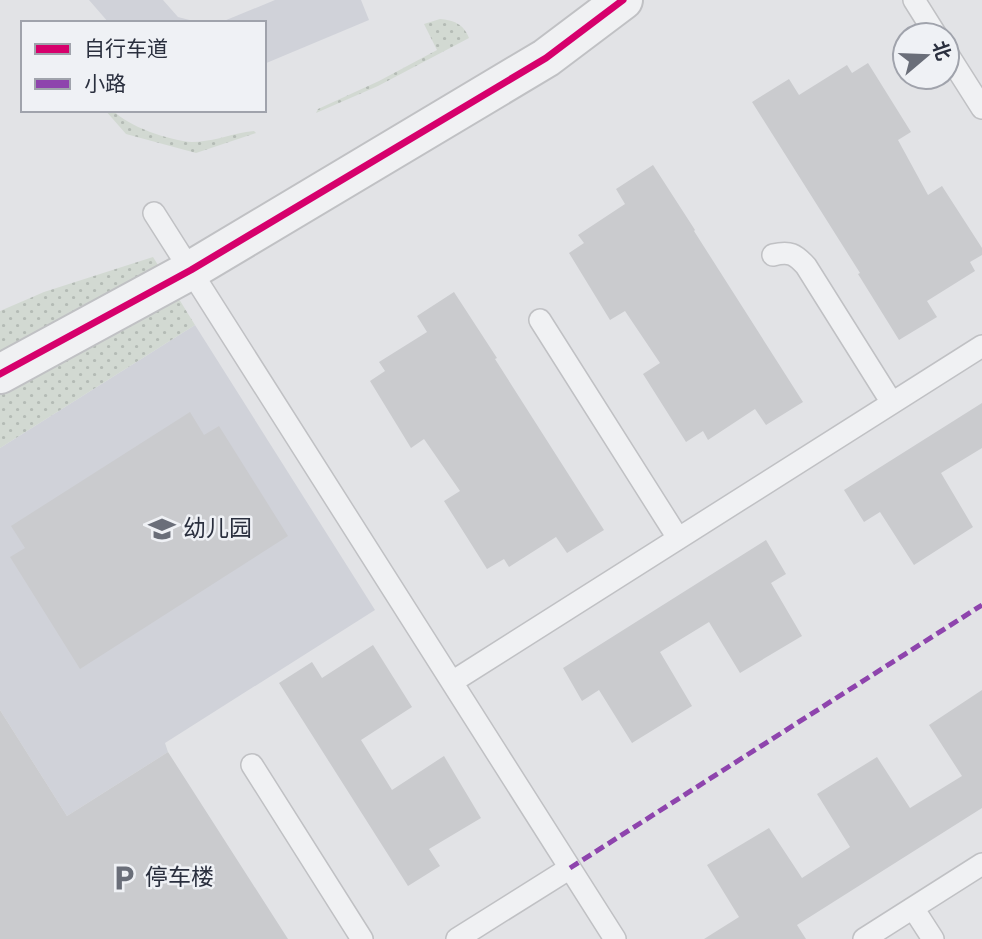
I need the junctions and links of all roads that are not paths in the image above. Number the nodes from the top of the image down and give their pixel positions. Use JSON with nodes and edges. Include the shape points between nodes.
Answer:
{"nodes":[{"id":1,"x":623,"y":0,"type":"edge"},
{"id":2,"x":914,"y":0,"type":"edge"},
{"id":3,"x":927,"y":21,"type":"edge"},
{"id":4,"x":961,"y":75,"type":"edge"},
{"id":5,"x":982,"y":108,"type":"edge"},
{"id":6,"x":154,"y":213,"type":"dead end"},
{"id":7,"x":773,"y":255,"type":"dead end"},
{"id":8,"x":191,"y":270,"type":"junction"},
{"id":9,"x":540,"y":320,"type":"dead end"},
{"id":10,"x":982,"y":346,"type":"edge"},
{"id":11,"x":0,"y":374,"type":"edge"},
{"id":12,"x":892,"y":403,"type":"junction"},
{"id":13,"x":678,"y":538,"type":"junction"},
{"id":14,"x":452,"y":682,"type":"junction"},
{"id":15,"x":252,"y":765,"type":"dead end"},
{"id":16,"x":982,"y":864,"type":"edge"},
{"id":17,"x":570,"y":867,"type":"junction"},
{"id":18,"x":913,"y":908,"type":"junction"},
{"id":19,"x":362,"y":939,"type":"edge"},
{"id":20,"x":457,"y":939,"type":"edge"},
{"id":21,"x":615,"y":939,"type":"edge"},
{"id":22,"x":864,"y":939,"type":"edge"},
{"id":23,"x":933,"y":939,"type":"edge"}],
"edges":[{"from":1,"to":8,"type":"street","via":[[546,58]]},
{"from":2,"to":3,"type":"lane"},
{"from":4,"to":5,"type":"lane"},
{"from":6,"to":8,"type":"lane"},
{"from":7,"to":12,"type":"lane","via":[[796,256],[806,266]]},
{"from":8,"to":11,"type":"street"},
{"from":8,"to":14,"type":"lane"},
{"from":9,"to":13,"type":"lane"},
{"from":10,"to":12,"type":"lane"},
{"from":12,"to":13,"type":"lane"},
{"from":13,"to":14,"type":"lane"},
{"from":14,"to":17,"type":"lane"},
{"from":15,"to":19,"type":"lane"},
{"from":16,"to":18,"type":"lane"},
{"from":17,"to":20,"type":"lane"},
{"from":17,"to":21,"type":"lane"},
{"from":18,"to":22,"type":"lane"},
{"from":18,"to":23,"type":"lane"}]}
